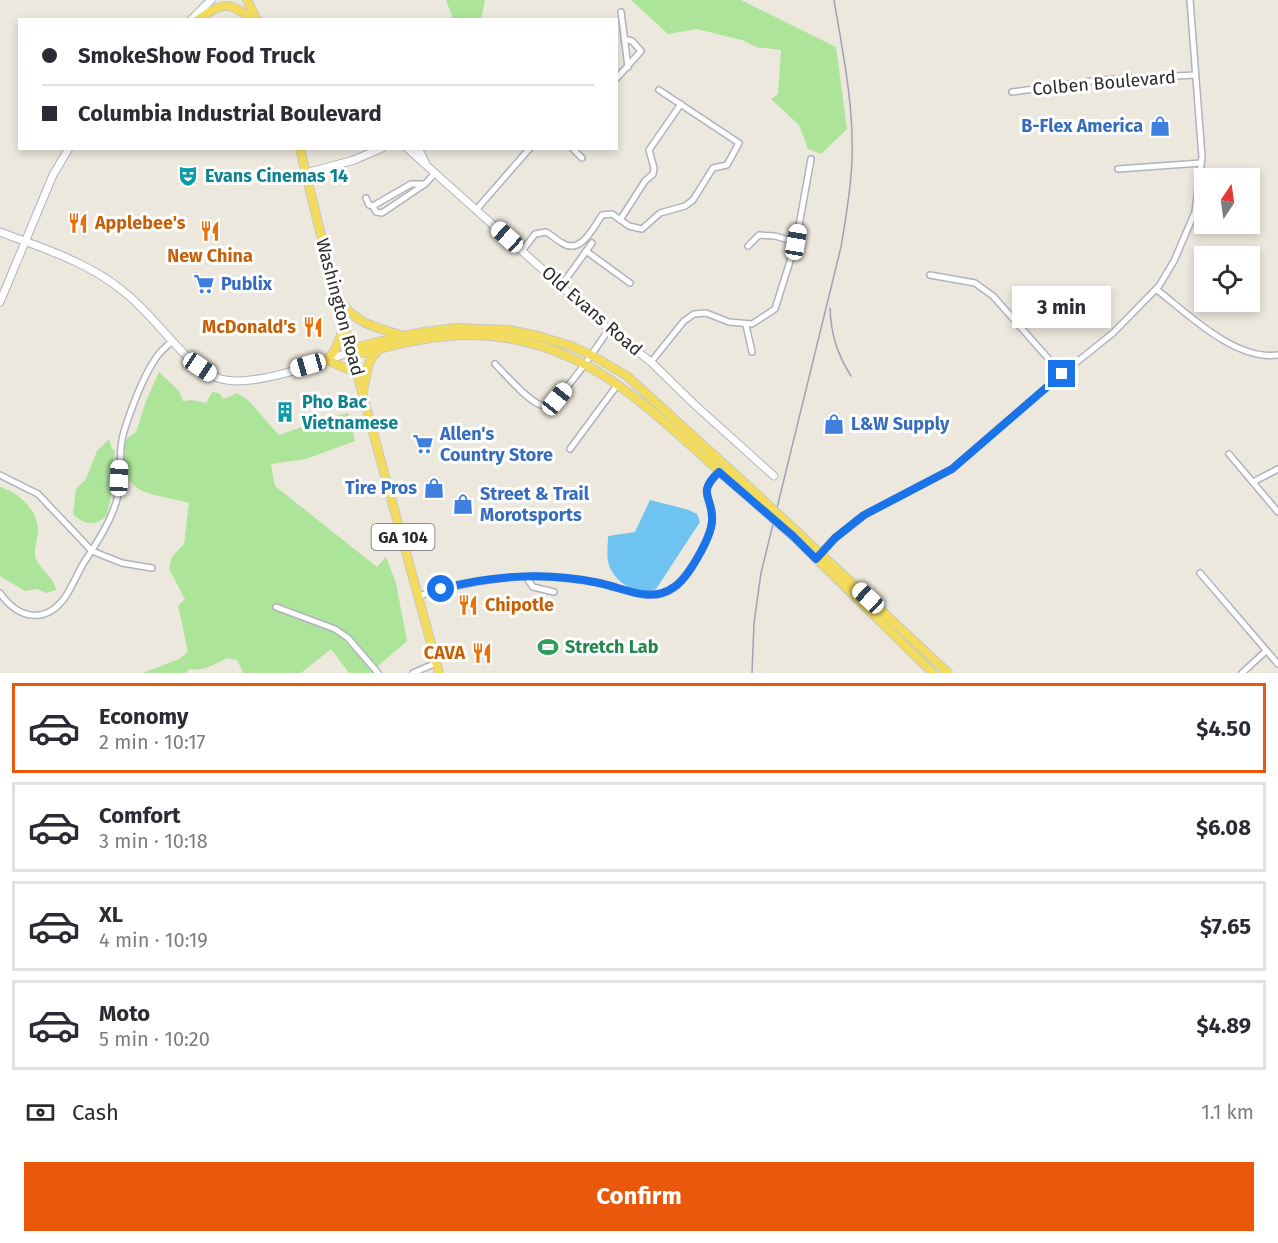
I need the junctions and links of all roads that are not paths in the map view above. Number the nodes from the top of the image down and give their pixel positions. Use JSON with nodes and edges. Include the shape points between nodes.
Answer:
{"nodes":[{"id":1,"x":211,"y":0,"type":"edge"},
{"id":2,"x":247,"y":0,"type":"edge"},
{"id":3,"x":1190,"y":0,"type":"edge"},
{"id":4,"x":621,"y":12,"type":"dead end"},
{"id":5,"x":193,"y":18,"type":"edge"},
{"id":6,"x":201,"y":18,"type":"edge"},
{"id":7,"x":250,"y":18,"type":"edge"},
{"id":8,"x":256,"y":18,"type":"edge"},
{"id":9,"x":624,"y":39,"type":"junction"},
{"id":10,"x":628,"y":66,"type":"junction"},
{"id":11,"x":1195,"y":75,"type":"junction"},
{"id":12,"x":618,"y":77,"type":"edge"},
{"id":13,"x":659,"y":90,"type":"dead end"},
{"id":14,"x":1012,"y":92,"type":"dead end"},
{"id":15,"x":681,"y":104,"type":"junction"},
{"id":16,"x":68,"y":150,"type":"edge"},
{"id":17,"x":300,"y":150,"type":"edge"},
{"id":18,"x":376,"y":150,"type":"edge"},
{"id":19,"x":409,"y":150,"type":"edge"},
{"id":20,"x":417,"y":150,"type":"edge"},
{"id":21,"x":528,"y":150,"type":"edge"},
{"id":22,"x":574,"y":150,"type":"edge"},
{"id":23,"x":582,"y":158,"type":"dead end"},
{"id":24,"x":811,"y":159,"type":"dead end"},
{"id":25,"x":1201,"y":163,"type":"junction"},
{"id":26,"x":426,"y":164,"type":"junction"},
{"id":27,"x":1118,"y":169,"type":"dead end"},
{"id":28,"x":306,"y":173,"type":"junction"},
{"id":29,"x":435,"y":173,"type":"junction"},
{"id":30,"x":425,"y":184,"type":"junction"},
{"id":31,"x":366,"y":198,"type":"dead end"},
{"id":32,"x":372,"y":206,"type":"junction"},
{"id":33,"x":476,"y":210,"type":"junction"},
{"id":34,"x":620,"y":220,"type":"junction"},
{"id":35,"x":0,"y":231,"type":"edge"},
{"id":36,"x":25,"y":241,"type":"junction"},
{"id":37,"x":796,"y":242,"type":"junction"},
{"id":38,"x":592,"y":243,"type":"dead end"},
{"id":39,"x":748,"y":246,"type":"dead end"},
{"id":40,"x":522,"y":251,"type":"junction"},
{"id":41,"x":586,"y":251,"type":"junction"},
{"id":42,"x":930,"y":275,"type":"dead end"},
{"id":43,"x":630,"y":283,"type":"dead end"},
{"id":44,"x":561,"y":286,"type":"junction"},
{"id":45,"x":1156,"y":289,"type":"junction"},
{"id":46,"x":336,"y":294,"type":"junction"},
{"id":47,"x":0,"y":302,"type":"edge"},
{"id":48,"x":746,"y":325,"type":"junction"},
{"id":49,"x":344,"y":327,"type":"junction"},
{"id":50,"x":609,"y":329,"type":"junction"},
{"id":51,"x":405,"y":336,"type":"junction"},
{"id":52,"x":172,"y":340,"type":"junction"},
{"id":53,"x":380,"y":348,"type":"junction"},
{"id":54,"x":350,"y":351,"type":"junction"},
{"id":55,"x":752,"y":352,"type":"dead end"},
{"id":56,"x":591,"y":355,"type":"junction"},
{"id":57,"x":1278,"y":355,"type":"edge"},
{"id":58,"x":327,"y":360,"type":"junction"},
{"id":59,"x":651,"y":362,"type":"junction"},
{"id":60,"x":495,"y":364,"type":"dead end"},
{"id":61,"x":585,"y":364,"type":"junction"},
{"id":62,"x":357,"y":373,"type":"junction"},
{"id":63,"x":1062,"y":374,"type":"junction"},
{"id":64,"x":618,"y":384,"type":"junction"},
{"id":65,"x":363,"y":392,"type":"junction"},
{"id":66,"x":570,"y":449,"type":"dead end"},
{"id":67,"x":1229,"y":454,"type":"dead end"},
{"id":68,"x":1278,"y":469,"type":"edge"},
{"id":69,"x":719,"y":472,"type":"junction"},
{"id":70,"x":0,"y":475,"type":"edge"},
{"id":71,"x":774,"y":476,"type":"dead end"},
{"id":72,"x":1253,"y":482,"type":"junction"},
{"id":73,"x":1278,"y":512,"type":"edge"},
{"id":74,"x":793,"y":532,"type":"junction"},
{"id":75,"x":92,"y":551,"type":"junction"},
{"id":76,"x":818,"y":556,"type":"junction"},
{"id":77,"x":152,"y":568,"type":"dead end"},
{"id":78,"x":1200,"y":573,"type":"dead end"},
{"id":79,"x":526,"y":577,"type":"junction"},
{"id":80,"x":554,"y":592,"type":"dead end"},
{"id":81,"x":0,"y":593,"type":"edge"},
{"id":82,"x":418,"y":596,"type":"junction"},
{"id":83,"x":276,"y":607,"type":"dead end"},
{"id":84,"x":1266,"y":651,"type":"junction"},
{"id":85,"x":436,"y":663,"type":"junction"},
{"id":86,"x":1278,"y":664,"type":"edge"},
{"id":87,"x":378,"y":673,"type":"edge"},
{"id":88,"x":413,"y":673,"type":"edge"},
{"id":89,"x":439,"y":673,"type":"edge"},
{"id":90,"x":933,"y":673,"type":"edge"},
{"id":91,"x":948,"y":673,"type":"edge"},
{"id":92,"x":1242,"y":673,"type":"edge"}],
"edges":[{"from":1,"to":5,"type":"street"},
{"from":2,"to":8,"type":"main road"},
{"from":3,"to":11,"type":"street"},
{"from":4,"to":9,"type":"street"},
{"from":6,"to":7,"type":"main road","via":[[226,5],[240,9]]},
{"from":9,"to":10,"type":"street"},
{"from":9,"to":10,"type":"street","via":[[641,51]]},
{"from":10,"to":12,"type":"street"},
{"from":11,"to":14,"type":"street","name":"Colben Boulevard","via":[[1099,80]]},
{"from":11,"to":25,"type":"street"},
{"from":13,"to":15,"type":"street"},
{"from":15,"to":34,"type":"street","via":[[649,150],[653,174]]},
{"from":15,"to":34,"type":"street","via":[[739,142],[727,165],[713,168],[693,200],[660,213],[642,229]]},
{"from":16,"to":36,"type":"street","via":[[52,175]]},
{"from":17,"to":28,"type":"main road","name":"Washington Road","number":"GA 104"},
{"from":18,"to":28,"type":"street"},
{"from":19,"to":26,"type":"street","name":"Old Evans Road"},
{"from":20,"to":26,"type":"street"},
{"from":21,"to":33,"type":"street"},
{"from":22,"to":23,"type":"street"},
{"from":24,"to":37,"type":"street"},
{"from":25,"to":27,"type":"street"},
{"from":25,"to":45,"type":"street","via":[[1195,212],[1174,261]]},
{"from":26,"to":29,"type":"street","name":"Old Evans Road"},
{"from":28,"to":46,"type":"main road","name":"Washington Road","number":"GA 104"},
{"from":29,"to":30,"type":"street"},
{"from":29,"to":33,"type":"street","name":"Old Evans Road"},
{"from":30,"to":32,"type":"street","via":[[411,184]]},
{"from":30,"to":32,"type":"street","via":[[382,213]]},
{"from":31,"to":32,"type":"street"},
{"from":33,"to":40,"type":"street","name":"Old Evans Road"},
{"from":34,"to":40,"type":"street","via":[[612,214],[602,215],[578,245],[561,243],[546,232],[535,234]]},
{"from":35,"to":36,"type":"street"},
{"from":36,"to":47,"type":"street"},
{"from":36,"to":52,"type":"street","via":[[100,275],[141,307]]},
{"from":37,"to":39,"type":"street","via":[[759,235]]},
{"from":37,"to":48,"type":"street","via":[[775,309]]},
{"from":38,"to":41,"type":"street"},
{"from":40,"to":44,"type":"street","name":"Old Evans Road"},
{"from":41,"to":43,"type":"street"},
{"from":41,"to":44,"type":"street"},
{"from":42,"to":63,"type":"street","via":[[975,283],[993,296]]},
{"from":44,"to":50,"type":"street","name":"Old Evans Road"},
{"from":45,"to":57,"type":"street","via":[[1226,343],[1250,353]]},
{"from":45,"to":63,"type":"street","via":[[1113,333]]},
{"from":46,"to":49,"type":"main road","name":"Washington Road","number":"GA 104"},
{"from":46,"to":51,"type":"main road","via":[[368,326]]},
{"from":48,"to":55,"type":"street"},
{"from":48,"to":59,"type":"street","via":[[706,313],[694,315],[684,321]]},
{"from":49,"to":54,"type":"main road","name":"Washington Road","number":"GA 104"},
{"from":49,"to":58,"type":"main road"},
{"from":50,"to":56,"type":"street"},
{"from":50,"to":59,"type":"street","name":"Old Evans Road"},
{"from":51,"to":54,"type":"main road"},
{"from":51,"to":56,"type":"main road","via":[[455,328],[509,330],[546,338]]},
{"from":52,"to":58,"type":"street","via":[[211,375],[232,381],[253,380]]},
{"from":52,"to":75,"type":"street","via":[[154,359],[125,427],[120,444],[118,495]]},
{"from":53,"to":54,"type":"main road"},
{"from":53,"to":61,"type":"main road","via":[[425,338],[490,335],[548,347]]},
{"from":53,"to":65,"type":"main road","via":[[369,362]]},
{"from":54,"to":58,"type":"street"},
{"from":54,"to":62,"type":"main road","name":"Washington Road","number":"GA 104"},
{"from":56,"to":61,"type":"street"},
{"from":56,"to":74,"type":"main road","bridge":true,"via":[[627,376]]},
{"from":58,"to":62,"type":"main road"},
{"from":59,"to":71,"type":"street","name":"Old Evans Road"},
{"from":60,"to":61,"type":"street","via":[[531,398],[545,405],[557,399]]},
{"from":61,"to":64,"type":"main road"},
{"from":62,"to":65,"type":"main road","name":"Washington Road","number":"GA 104"},
{"from":63,"to":76,"type":"street","via":[[952,469],[864,515]]},
{"from":64,"to":66,"type":"street"},
{"from":64,"to":69,"type":"main road"},
{"from":65,"to":82,"type":"main road","name":"Washington Road","number":"GA 104"},
{"from":67,"to":72,"type":"street"},
{"from":68,"to":72,"type":"street"},
{"from":69,"to":74,"type":"main road","bridge":true},
{"from":69,"to":79,"type":"street","via":[[706,487],[711,532],[675,587],[643,595],[569,578]]},
{"from":70,"to":75,"type":"street","via":[[38,494]]},
{"from":72,"to":73,"type":"street"},
{"from":74,"to":76,"type":"main road"},
{"from":75,"to":77,"type":"street","via":[[122,563]]},
{"from":75,"to":81,"type":"street","via":[[66,596],[56,608],[42,615],[26,615],[12,608]]},
{"from":76,"to":90,"type":"main road"},
{"from":76,"to":91,"type":"main road"},
{"from":78,"to":84,"type":"street"},
{"from":79,"to":80,"type":"street","via":[[533,587]]},
{"from":79,"to":82,"type":"street","via":[[450,587]]},
{"from":82,"to":85,"type":"main road","name":"Washington Road","number":"GA 104"},
{"from":83,"to":87,"type":"street","via":[[335,629],[348,638]]},
{"from":84,"to":86,"type":"street"},
{"from":84,"to":92,"type":"street"},
{"from":85,"to":88,"type":"street"},
{"from":85,"to":89,"type":"main road","name":"Washington Road","number":"GA 104"}]}
